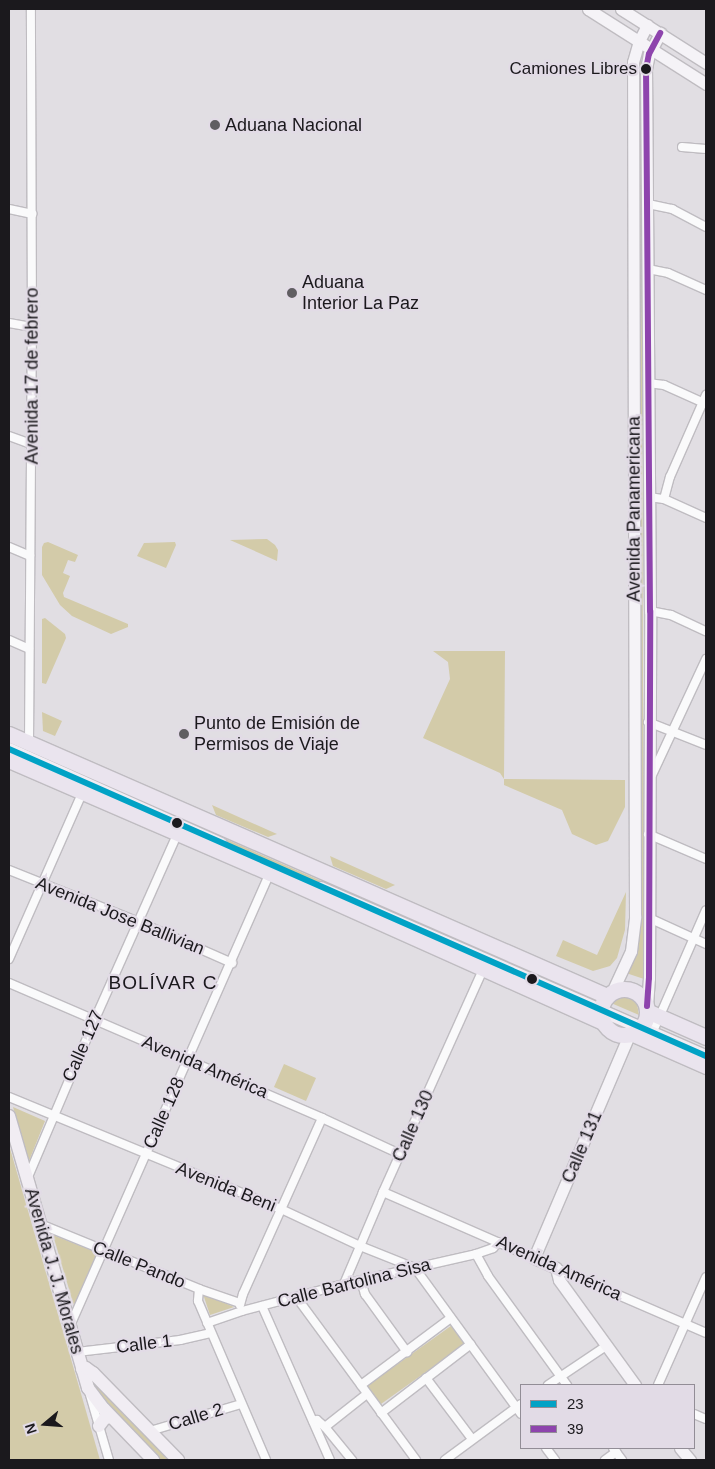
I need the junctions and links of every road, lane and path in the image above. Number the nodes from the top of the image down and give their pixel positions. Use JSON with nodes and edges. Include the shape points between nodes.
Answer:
{"nodes":[{"id":1,"x":31,"y":9,"type":"edge"},
{"id":2,"x":588,"y":9,"type":"edge"},
{"id":3,"x":621,"y":9,"type":"edge"},
{"id":4,"x":648,"y":25,"type":"junction"},
{"id":5,"x":660,"y":33,"type":"junction"},
{"id":6,"x":639,"y":40,"type":"junction"},
{"id":7,"x":652,"y":48,"type":"junction"},
{"id":8,"x":706,"y":63,"type":"edge"},
{"id":9,"x":706,"y":84,"type":"edge"},
{"id":10,"x":682,"y":147,"type":"dead end"},
{"id":11,"x":706,"y":149,"type":"edge"},
{"id":12,"x":648,"y":204,"type":"junction"},
{"id":13,"x":9,"y":209,"type":"edge"},
{"id":14,"x":32,"y":214,"type":"junction"},
{"id":15,"x":706,"y":227,"type":"edge"},
{"id":16,"x":648,"y":269,"type":"junction"},
{"id":17,"x":706,"y":290,"type":"edge"},
{"id":18,"x":9,"y":323,"type":"edge"},
{"id":19,"x":32,"y":327,"type":"junction"},
{"id":20,"x":648,"y":383,"type":"junction"},
{"id":21,"x":705,"y":401,"type":"edge"},
{"id":22,"x":9,"y":436,"type":"edge"},
{"id":23,"x":31,"y":444,"type":"junction"},
{"id":24,"x":649,"y":497,"type":"junction"},
{"id":25,"x":664,"y":499,"type":"junction"},
{"id":26,"x":706,"y":518,"type":"edge"},
{"id":27,"x":9,"y":547,"type":"edge"},
{"id":28,"x":30,"y":556,"type":"junction"},
{"id":29,"x":650,"y":611,"type":"junction"},
{"id":30,"x":706,"y":631,"type":"edge"},
{"id":31,"x":9,"y":640,"type":"edge"},
{"id":32,"x":29,"y":649,"type":"junction"},
{"id":33,"x":706,"y":659,"type":"edge"},
{"id":34,"x":648,"y":722,"type":"junction"},
{"id":35,"x":672,"y":730,"type":"junction"},
{"id":36,"x":9,"y":734,"type":"edge"},
{"id":37,"x":9,"y":740,"type":"edge"},
{"id":38,"x":29,"y":744,"type":"junction"},
{"id":39,"x":706,"y":745,"type":"edge"},
{"id":40,"x":9,"y":749,"type":"edge"},
{"id":41,"x":9,"y":760,"type":"edge"},
{"id":42,"x":37,"y":772,"type":"junction"},
{"id":43,"x":60,"y":772,"type":"junction"},
{"id":44,"x":648,"y":783,"type":"junction"},
{"id":45,"x":77,"y":789,"type":"junction"},
{"id":46,"x":635,"y":814,"type":"junction"},
{"id":47,"x":648,"y":814,"type":"junction"},
{"id":48,"x":178,"y":833,"type":"junction"},
{"id":49,"x":648,"y":834,"type":"junction"},
{"id":50,"x":706,"y":859,"type":"edge"},
{"id":51,"x":9,"y":870,"type":"edge"},
{"id":52,"x":270,"y":873,"type":"junction"},
{"id":53,"x":42,"y":884,"type":"junction"},
{"id":54,"x":706,"y":910,"type":"edge"},
{"id":55,"x":649,"y":918,"type":"junction"},
{"id":56,"x":139,"y":922,"type":"junction"},
{"id":57,"x":694,"y":938,"type":"junction"},
{"id":58,"x":706,"y":944,"type":"edge"},
{"id":59,"x":9,"y":959,"type":"edge"},
{"id":60,"x":232,"y":963,"type":"junction"},
{"id":61,"x":483,"y":969,"type":"junction"},
{"id":62,"x":9,"y":983,"type":"edge"},
{"id":63,"x":605,"y":1005,"type":"junction"},
{"id":64,"x":95,"y":1019,"type":"junction"},
{"id":65,"x":646,"y":1025,"type":"junction"},
{"id":66,"x":706,"y":1037,"type":"edge"},
{"id":67,"x":706,"y":1047,"type":"edge"},
{"id":68,"x":706,"y":1056,"type":"edge"},
{"id":69,"x":188,"y":1060,"type":"junction"},
{"id":70,"x":706,"y":1066,"type":"edge"},
{"id":71,"x":9,"y":1097,"type":"edge"},
{"id":72,"x":53,"y":1114,"type":"junction"},
{"id":73,"x":9,"y":1116,"type":"edge"},
{"id":74,"x":322,"y":1118,"type":"junction"},
{"id":75,"x":146,"y":1154,"type":"junction"},
{"id":76,"x":400,"y":1154,"type":"junction"},
{"id":77,"x":27,"y":1179,"type":"junction"},
{"id":78,"x":383,"y":1192,"type":"junction"},
{"id":79,"x":281,"y":1209,"type":"junction"},
{"id":80,"x":40,"y":1224,"type":"junction"},
{"id":81,"x":499,"y":1242,"type":"junction"},
{"id":82,"x":360,"y":1246,"type":"junction"},
{"id":83,"x":104,"y":1250,"type":"junction"},
{"id":84,"x":476,"y":1254,"type":"junction"},
{"id":85,"x":534,"y":1258,"type":"junction"},
{"id":86,"x":415,"y":1268,"type":"junction"},
{"id":87,"x":556,"y":1268,"type":"junction"},
{"id":88,"x":706,"y":1277,"type":"edge"},
{"id":89,"x":361,"y":1281,"type":"junction"},
{"id":90,"x":344,"y":1284,"type":"junction"},
{"id":91,"x":199,"y":1289,"type":"junction"},
{"id":92,"x":297,"y":1298,"type":"junction"},
{"id":93,"x":262,"y":1306,"type":"junction"},
{"id":94,"x":241,"y":1307,"type":"junction"},
{"id":95,"x":451,"y":1318,"type":"junction"},
{"id":96,"x":207,"y":1323,"type":"junction"},
{"id":97,"x":685,"y":1324,"type":"junction"},
{"id":98,"x":70,"y":1326,"type":"junction"},
{"id":99,"x":210,"y":1333,"type":"junction"},
{"id":100,"x":706,"y":1333,"type":"edge"},
{"id":101,"x":470,"y":1344,"type":"junction"},
{"id":102,"x":606,"y":1346,"type":"junction"},
{"id":103,"x":77,"y":1352,"type":"junction"},
{"id":104,"x":407,"y":1352,"type":"junction"},
{"id":105,"x":82,"y":1368,"type":"junction"},
{"id":106,"x":561,"y":1377,"type":"junction"},
{"id":107,"x":426,"y":1378,"type":"junction"},
{"id":108,"x":550,"y":1384,"type":"edge"},
{"id":109,"x":566,"y":1384,"type":"edge"},
{"id":110,"x":633,"y":1384,"type":"edge"},
{"id":111,"x":658,"y":1384,"type":"edge"},
{"id":112,"x":361,"y":1385,"type":"junction"},
{"id":113,"x":88,"y":1388,"type":"junction"},
{"id":114,"x":367,"y":1394,"type":"junction"},
{"id":115,"x":241,"y":1404,"type":"junction"},
{"id":116,"x":519,"y":1405,"type":"edge"},
{"id":117,"x":381,"y":1413,"type":"junction"},
{"id":118,"x":111,"y":1417,"type":"junction"},
{"id":119,"x":313,"y":1421,"type":"junction"},
{"id":120,"x":99,"y":1426,"type":"junction"},
{"id":121,"x":325,"y":1427,"type":"junction"},
{"id":122,"x":150,"y":1431,"type":"junction"},
{"id":123,"x":472,"y":1440,"type":"junction"},
{"id":124,"x":547,"y":1449,"type":"edge"},
{"id":125,"x":681,"y":1449,"type":"edge"},
{"id":126,"x":615,"y":1450,"type":"edge"},
{"id":127,"x":109,"y":1460,"type":"edge"},
{"id":128,"x":153,"y":1460,"type":"edge"},
{"id":129,"x":178,"y":1460,"type":"edge"},
{"id":130,"x":266,"y":1460,"type":"edge"},
{"id":131,"x":330,"y":1460,"type":"edge"},
{"id":132,"x":352,"y":1460,"type":"edge"},
{"id":133,"x":416,"y":1460,"type":"edge"},
{"id":134,"x":445,"y":1460,"type":"edge"},
{"id":135,"x":555,"y":1460,"type":"edge"},
{"id":136,"x":605,"y":1460,"type":"edge"},
{"id":137,"x":622,"y":1460,"type":"edge"},
{"id":138,"x":690,"y":1460,"type":"edge"}],
"edges":[{"from":1,"to":14,"type":"street","name":"Avenida 17 de febrero"},
{"from":2,"to":6,"type":"main road"},
{"from":3,"to":4,"type":"main road"},
{"from":4,"to":5,"type":"main road"},
{"from":4,"to":6,"type":"main road","name":"Avenida Panamericana"},
{"from":5,"to":7,"type":"main road","name":"Avenida Panamericana"},
{"from":5,"to":8,"type":"main road"},
{"from":6,"to":7,"type":"main road"},
{"from":6,"to":46,"type":"main road","name":"Avenida Panamericana","via":[[633,62]]},
{"from":7,"to":9,"type":"main road"},
{"from":7,"to":12,"type":"main road","name":"Avenida Panamericana","via":[[646,69]]},
{"from":10,"to":11,"type":"street"},
{"from":12,"to":15,"type":"street","via":[[672,209]]},
{"from":12,"to":16,"type":"main road","name":"Avenida Panamericana"},
{"from":13,"to":14,"type":"street"},
{"from":14,"to":19,"type":"street","name":"Avenida 17 de febrero"},
{"from":16,"to":17,"type":"street","via":[[668,273]]},
{"from":16,"to":20,"type":"main road","name":"Avenida Panamericana"},
{"from":18,"to":19,"type":"street"},
{"from":19,"to":23,"type":"street","name":"Avenida 17 de febrero"},
{"from":20,"to":21,"type":"street","via":[[664,385]]},
{"from":20,"to":24,"type":"main road","name":"Avenida Panamericana"},
{"from":21,"to":25,"type":"street","via":[[670,477]]},
{"from":22,"to":23,"type":"street"},
{"from":23,"to":28,"type":"street","name":"Avenida 17 de febrero"},
{"from":24,"to":25,"type":"street"},
{"from":24,"to":29,"type":"main road","name":"Avenida Panamericana"},
{"from":25,"to":26,"type":"street"},
{"from":27,"to":28,"type":"street"},
{"from":28,"to":32,"type":"street","name":"Avenida 17 de febrero"},
{"from":29,"to":30,"type":"street","via":[[671,615]]},
{"from":29,"to":34,"type":"main road","name":"Avenida Panamericana"},
{"from":31,"to":32,"type":"street"},
{"from":32,"to":38,"type":"street","name":"Avenida 17 de febrero"},
{"from":33,"to":35,"type":"street"},
{"from":34,"to":35,"type":"street"},
{"from":34,"to":44,"type":"main road","name":"Avenida Panamericana"},
{"from":35,"to":39,"type":"street"},
{"from":35,"to":44,"type":"street"},
{"from":36,"to":38,"type":"highway"},
{"from":37,"to":63,"type":"main road"},
{"from":38,"to":63,"type":"highway"},
{"from":40,"to":43,"type":"main road"},
{"from":41,"to":42,"type":"highway"},
{"from":42,"to":43,"type":"highway"},
{"from":42,"to":45,"type":"highway"},
{"from":43,"to":45,"type":"highway"},
{"from":43,"to":63,"type":"main road"},
{"from":44,"to":47,"type":"main road","name":"Avenida Panamericana"},
{"from":45,"to":48,"type":"highway"},
{"from":45,"to":53,"type":"street"},
{"from":46,"to":47,"type":"main road"},
{"from":46,"to":63,"type":"main road","name":"Avenida Panamericana","via":[[634,932],[631,950]]},
{"from":47,"to":49,"type":"main road","name":"Avenida Panamericana"},
{"from":48,"to":52,"type":"highway"},
{"from":48,"to":56,"type":"street","name":"Calle 127"},
{"from":49,"to":50,"type":"street"},
{"from":49,"to":55,"type":"main road","name":"Avenida Panamericana"},
{"from":51,"to":53,"type":"street","name":"Avenida Jose Ballivian"},
{"from":52,"to":60,"type":"street","name":"Calle 128"},
{"from":52,"to":61,"type":"highway"},
{"from":53,"to":56,"type":"street","name":"Avenida Jose Ballivian"},
{"from":53,"to":59,"type":"street"},
{"from":54,"to":57,"type":"street"},
{"from":55,"to":57,"type":"street"},
{"from":55,"to":65,"type":"main road","name":"Avenida Panamericana"},
{"from":56,"to":60,"type":"street","name":"Avenida Jose Ballivian"},
{"from":56,"to":64,"type":"street","name":"Calle 127"},
{"from":57,"to":58,"type":"street"},
{"from":57,"to":65,"type":"street"},
{"from":60,"to":69,"type":"street","name":"Calle 128"},
{"from":61,"to":63,"type":"highway"},
{"from":61,"to":76,"type":"street","name":"Calle 130"},
{"from":62,"to":64,"type":"street","name":"Avenida América"},
{"from":63,"to":65,"type":"main road"},
{"from":63,"to":65,"type":"highway","via":[[617,1034]]},
{"from":63,"to":65,"type":"highway","via":[[621,989],[639,994]]},
{"from":64,"to":69,"type":"street","name":"Avenida América"},
{"from":64,"to":72,"type":"street","name":"Calle 127"},
{"from":65,"to":66,"type":"highway"},
{"from":65,"to":67,"type":"main road"},
{"from":65,"to":68,"type":"main road"},
{"from":65,"to":70,"type":"highway"},
{"from":65,"to":85,"type":"main road","name":"Calle 131"},
{"from":69,"to":74,"type":"street","name":"Avenida América"},
{"from":69,"to":75,"type":"street","name":"Calle 128"},
{"from":71,"to":72,"type":"street","name":"Avenida Beni"},
{"from":72,"to":75,"type":"street","name":"Avenida Beni"},
{"from":72,"to":77,"type":"street","name":"Calle 127"},
{"from":73,"to":77,"type":"main road","name":"Avenida J. J. Morales"},
{"from":74,"to":76,"type":"street","name":"Avenida América"},
{"from":74,"to":79,"type":"street"},
{"from":75,"to":79,"type":"street","name":"Avenida Beni"},
{"from":75,"to":83,"type":"street","name":"Calle 128"},
{"from":76,"to":78,"type":"street","name":"Calle 130"},
{"from":77,"to":80,"type":"main road","name":"Avenida J. J. Morales"},
{"from":78,"to":81,"type":"street","name":"Avenida América"},
{"from":78,"to":82,"type":"street","name":"Calle 130"},
{"from":79,"to":82,"type":"street","name":"Avenida Beni"},
{"from":79,"to":94,"type":"street"},
{"from":80,"to":83,"type":"street","name":"Calle Pando"},
{"from":80,"to":98,"type":"main road","name":"Avenida J. J. Morales"},
{"from":81,"to":84,"type":"street","name":"Calle Bartolina Sisa","via":[[493,1248]]},
{"from":81,"to":85,"type":"street","name":"Avenida América"},
{"from":82,"to":86,"type":"street","name":"Avenida Beni"},
{"from":82,"to":90,"type":"street","name":"Calle 130"},
{"from":83,"to":91,"type":"street","name":"Calle Pando"},
{"from":83,"to":98,"type":"street","name":"Calle 128"},
{"from":84,"to":86,"type":"street","name":"Calle Bartolina Sisa"},
{"from":84,"to":106,"type":"street","via":[[488,1276]]},
{"from":85,"to":87,"type":"main road","name":"Avenida América"},
{"from":86,"to":89,"type":"street","name":"Calle Bartolina Sisa"},
{"from":86,"to":95,"type":"street"},
{"from":87,"to":97,"type":"street","name":"Avenida América"},
{"from":87,"to":102,"type":"main road","via":[[559,1280]]},
{"from":88,"to":97,"type":"street"},
{"from":89,"to":90,"type":"street","name":"Calle Bartolina Sisa"},
{"from":89,"to":104,"type":"street","via":[[366,1294]]},
{"from":90,"to":92,"type":"street","name":"Calle Bartolina Sisa"},
{"from":91,"to":94,"type":"street","name":"Calle Pando"},
{"from":91,"to":96,"type":"street","via":[[198,1301]]},
{"from":92,"to":93,"type":"street","name":"Calle Bartolina Sisa"},
{"from":92,"to":112,"type":"street"},
{"from":93,"to":94,"type":"street","name":"Calle Bartolina Sisa"},
{"from":93,"to":119,"type":"street"},
{"from":94,"to":96,"type":"street","name":"Calle Bartolina Sisa"},
{"from":95,"to":101,"type":"street"},
{"from":95,"to":104,"type":"street"},
{"from":96,"to":99,"type":"street"},
{"from":97,"to":100,"type":"street","name":"Avenida América"},
{"from":97,"to":111,"type":"street"},
{"from":98,"to":103,"type":"main road","name":"Avenida J. J. Morales"},
{"from":99,"to":103,"type":"street","name":"Calle 1","via":[[180,1340]]},
{"from":99,"to":115,"type":"street"},
{"from":101,"to":107,"type":"street"},
{"from":101,"to":116,"type":"street"},
{"from":102,"to":106,"type":"street"},
{"from":102,"to":110,"type":"main road"},
{"from":103,"to":105,"type":"main road","name":"Avenida J. J. Morales"},
{"from":104,"to":112,"type":"street"},
{"from":105,"to":113,"type":"main road","name":"Avenida J. J. Morales"},
{"from":105,"to":122,"type":"main road","via":[[89,1369]]},
{"from":106,"to":108,"type":"street"},
{"from":106,"to":109,"type":"street"},
{"from":107,"to":117,"type":"street"},
{"from":107,"to":123,"type":"street"},
{"from":112,"to":114,"type":"street"},
{"from":113,"to":118,"type":"main road"},
{"from":113,"to":120,"type":"street"},
{"from":114,"to":117,"type":"street"},
{"from":114,"to":121,"type":"street"},
{"from":115,"to":122,"type":"street","name":"Calle 2"},
{"from":115,"to":130,"type":"street"},
{"from":116,"to":123,"type":"street"},
{"from":117,"to":133,"type":"street"},
{"from":118,"to":120,"type":"main road"},
{"from":118,"to":128,"type":"main road"},
{"from":119,"to":121,"type":"street","via":[[317,1420]]},
{"from":119,"to":131,"type":"street"},
{"from":120,"to":127,"type":"street"},
{"from":121,"to":132,"type":"street"},
{"from":122,"to":129,"type":"main road"},
{"from":123,"to":134,"type":"street"},
{"from":124,"to":135,"type":"street"},
{"from":125,"to":138,"type":"main road"},
{"from":126,"to":136,"type":"street"},
{"from":126,"to":137,"type":"street"}]}
